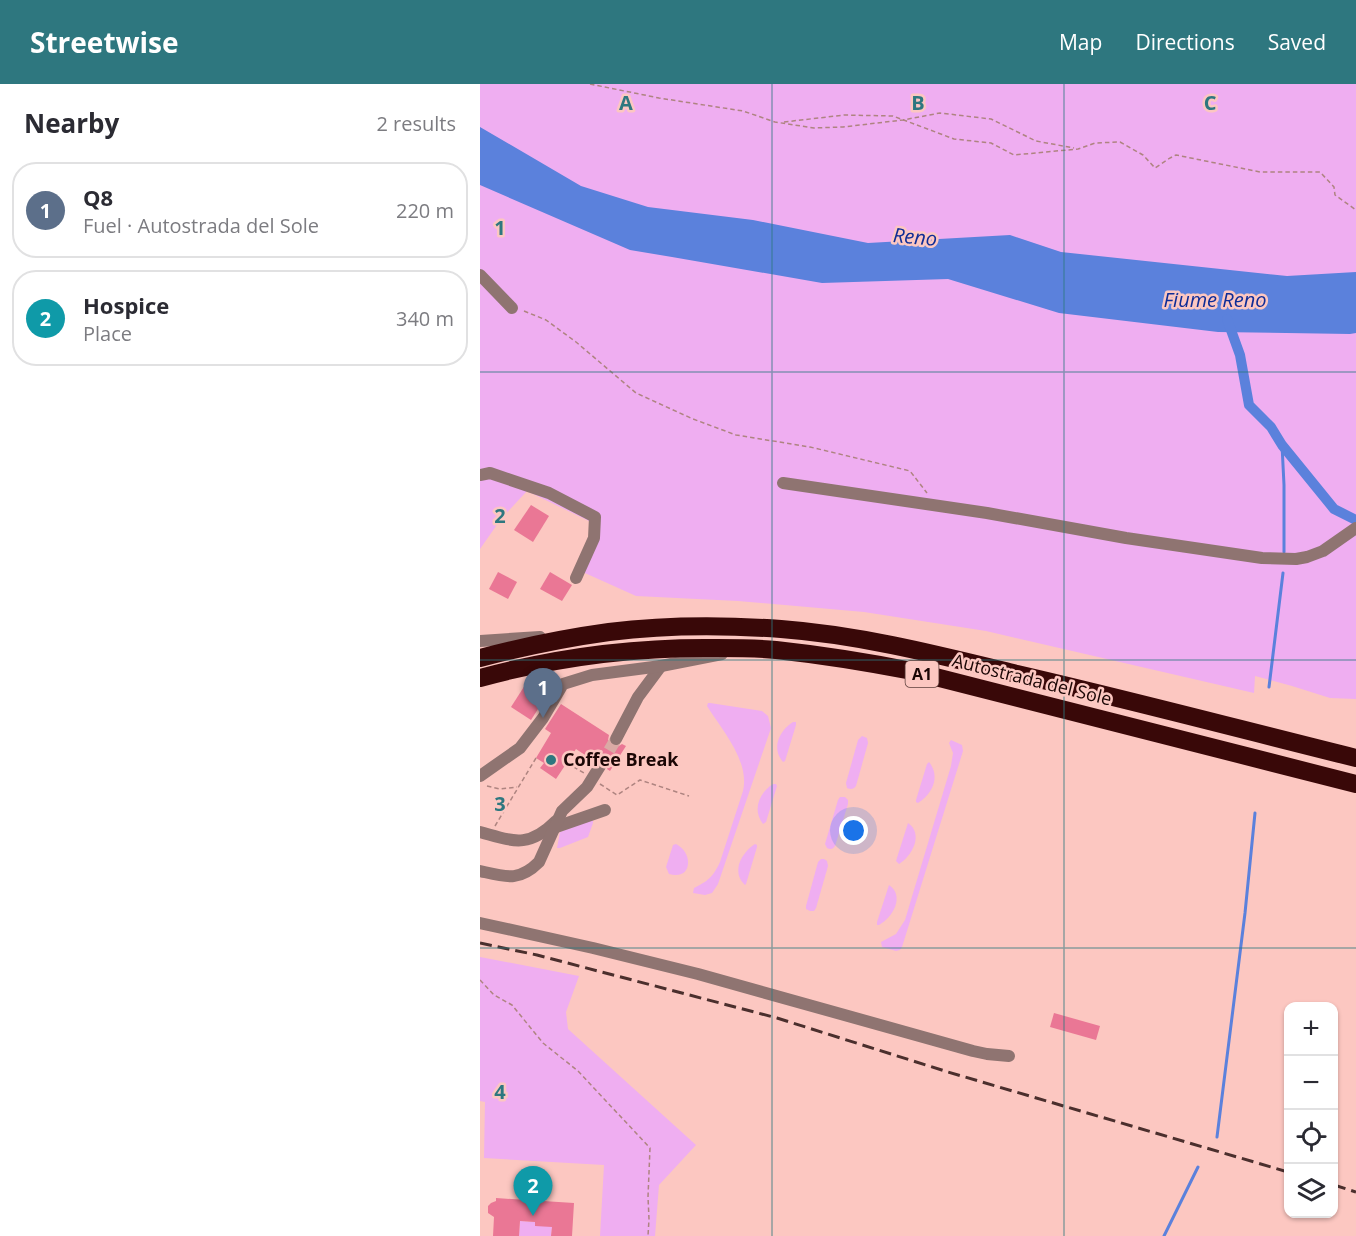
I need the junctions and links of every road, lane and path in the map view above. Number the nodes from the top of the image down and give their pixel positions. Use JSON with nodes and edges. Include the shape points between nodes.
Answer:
{"nodes":[{"id":1,"x":590,"y":84,"type":"edge"},
{"id":2,"x":903,"y":120,"type":"junction"},
{"id":3,"x":784,"y":122,"type":"junction"},
{"id":4,"x":1078,"y":149,"type":"junction"},
{"id":5,"x":1356,"y":210,"type":"edge"},
{"id":6,"x":480,"y":275,"type":"edge"},
{"id":7,"x":512,"y":308,"type":"joint"},
{"id":8,"x":480,"y":475,"type":"edge"},
{"id":9,"x":783,"y":483,"type":"dead end"},
{"id":10,"x":937,"y":505,"type":"junction"},
{"id":11,"x":1354,"y":529,"type":"edge"},
{"id":12,"x":576,"y":578,"type":"dead end"},
{"id":13,"x":610,"y":632,"type":"junction"},
{"id":14,"x":480,"y":641,"type":"edge"},
{"id":15,"x":749,"y":648,"type":"junction"},
{"id":16,"x":480,"y":658,"type":"edge"},
{"id":17,"x":661,"y":666,"type":"junction"},
{"id":18,"x":480,"y":678,"type":"edge"},
{"id":19,"x":616,"y":739,"type":"tunnel mouth"},
{"id":20,"x":536,"y":758,"type":"dead end"},
{"id":21,"x":1356,"y":758,"type":"edge"},
{"id":22,"x":567,"y":763,"type":"dead end"},
{"id":23,"x":600,"y":766,"type":"tunnel mouth"},
{"id":24,"x":480,"y":776,"type":"edge"},
{"id":25,"x":592,"y":779,"type":"junction"},
{"id":26,"x":480,"y":784,"type":"edge"},
{"id":27,"x":1356,"y":784,"type":"edge"},
{"id":28,"x":517,"y":787,"type":"junction"},
{"id":29,"x":689,"y":796,"type":"dead end"},
{"id":30,"x":605,"y":810,"type":"dead end"},
{"id":31,"x":558,"y":822,"type":"junction"},
{"id":32,"x":480,"y":832,"type":"edge"},
{"id":33,"x":493,"y":836,"type":"junction"},
{"id":34,"x":480,"y":871,"type":"edge"},
{"id":35,"x":480,"y":923,"type":"edge"},
{"id":36,"x":480,"y":980,"type":"edge"},
{"id":37,"x":1009,"y":1056,"type":"dead end"},
{"id":38,"x":648,"y":1236,"type":"edge"}],
"edges":[{"from":1,"to":3,"type":"path"},
{"from":2,"to":3,"type":"path","via":[[814,128]]},
{"from":2,"to":3,"type":"path","via":[[893,116],[844,115]]},
{"from":2,"to":4,"type":"path","via":[[954,138],[991,143],[1014,155]]},
{"from":2,"to":4,"type":"path","via":[[940,113],[991,119],[1036,141]]},
{"from":4,"to":5,"type":"path","via":[[1095,142],[1120,142],[1143,155],[1155,168],[1176,155],[1260,172],[1320,172],[1334,187],[1335,195]]},
{"from":6,"to":7,"type":"lane"},
{"from":7,"to":10,"type":"path","via":[[546,320],[636,393],[736,435],[810,447],[910,471]]},
{"from":8,"to":12,"type":"lane","via":[[490,473],[549,493],[595,517],[594,538]]},
{"from":9,"to":10,"type":"lane"},
{"from":10,"to":11,"type":"lane","via":[[1262,558],[1307,557],[1323,551]]},
{"from":13,"to":14,"type":"lane"},
{"from":13,"to":16,"type":"highway","name":"Autostrada del Sole","number":"A1"},
{"from":13,"to":21,"type":"highway","name":"Autostrada del Sole","number":"A1","via":[[715,627],[782,629],[850,638],[1035,678]]},
{"from":15,"to":17,"type":"lane"},
{"from":15,"to":18,"type":"highway","name":"Autostrada del Sole","number":"A1","via":[[622,651],[515,668]]},
{"from":15,"to":27,"type":"highway","name":"Autostrada del Sole","number":"A1","via":[[846,658],[912,671]]},
{"from":17,"to":19,"type":"lane","via":[[638,697]]},
{"from":17,"to":24,"type":"lane","via":[[592,675],[563,684],[520,748]]},
{"from":20,"to":28,"type":"path"},
{"from":22,"to":25,"type":"path"},
{"from":23,"to":25,"type":"lane"},
{"from":25,"to":29,"type":"path","via":[[617,795],[640,780]]},
{"from":25,"to":31,"type":"lane","via":[[562,811]]},
{"from":26,"to":28,"type":"path","via":[[500,789]]},
{"from":28,"to":33,"type":"path","via":[[495,824]]},
{"from":30,"to":31,"type":"lane"},
{"from":31,"to":33,"type":"lane","via":[[523,841]]},
{"from":31,"to":34,"type":"lane","via":[[539,862],[524,874],[513,877]]},
{"from":32,"to":33,"type":"lane"},
{"from":35,"to":37,"type":"lane","via":[[698,974],[973,1051]]},
{"from":36,"to":38,"type":"path","via":[[494,995],[512,1005],[543,1043],[578,1071],[650,1148]]}]}
